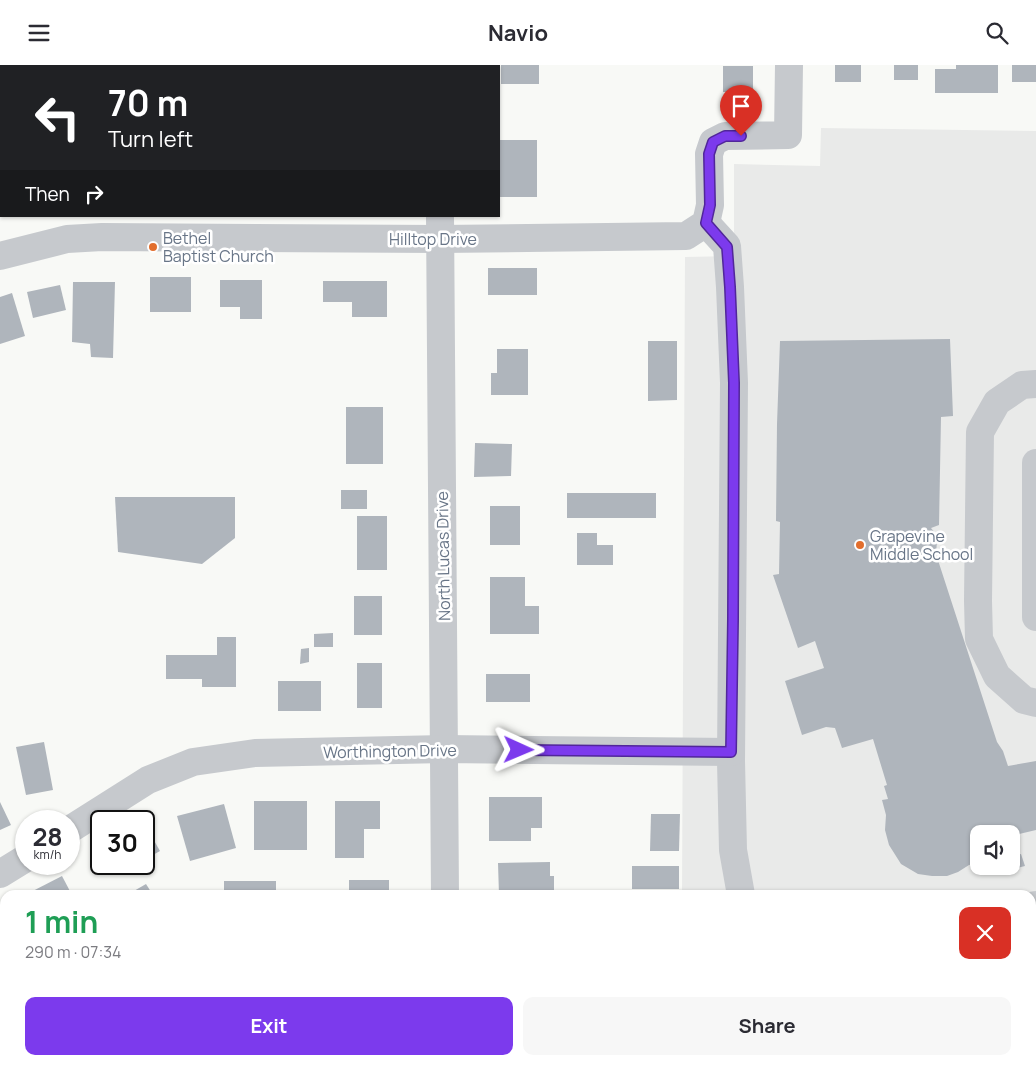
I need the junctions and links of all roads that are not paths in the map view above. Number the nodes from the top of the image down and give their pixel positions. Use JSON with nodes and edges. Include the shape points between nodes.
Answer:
{"nodes":[{"id":1,"x":789,"y":65,"type":"edge"},
{"id":2,"x":706,"y":223,"type":"junction"},
{"id":3,"x":168,"y":227,"type":"edge"},
{"id":4,"x":258,"y":227,"type":"edge"},
{"id":5,"x":440,"y":228,"type":"edge"},
{"id":6,"x":0,"y":256,"type":"edge"},
{"id":7,"x":1036,"y":384,"type":"edge"},
{"id":8,"x":1036,"y":463,"type":"edge"},
{"id":9,"x":1036,"y":617,"type":"edge"},
{"id":10,"x":1036,"y":703,"type":"edge"},
{"id":11,"x":445,"y":749,"type":"junction"},
{"id":12,"x":731,"y":752,"type":"junction"},
{"id":13,"x":80,"y":823,"type":"edge"},
{"id":14,"x":15,"y":864,"type":"edge"},
{"id":15,"x":0,"y":874,"type":"edge"},
{"id":16,"x":445,"y":890,"type":"edge"},
{"id":17,"x":741,"y":890,"type":"edge"}],
"edges":[{"from":1,"to":2,"type":"street","via":[[788,135],[725,136],[713,142],[709,154],[710,205]]},
{"from":2,"to":5,"type":"street","name":"Hilltop Drive","via":[[686,236]]},
{"from":2,"to":12,"type":"street","via":[[727,247],[730,287],[734,383]]},
{"from":3,"to":4,"type":"street","name":"Hilltop Drive"},
{"from":3,"to":6,"type":"street","name":"Hilltop Drive","via":[[67,239]]},
{"from":4,"to":5,"type":"street","name":"Hilltop Drive"},
{"from":5,"to":11,"type":"street","name":"North Lucas Drive"},
{"from":7,"to":10,"type":"street","via":[[1022,385],[997,402],[980,432],[978,639],[997,676],[1024,700]]},
{"from":8,"to":9,"type":"street"},
{"from":11,"to":12,"type":"street","name":"Worthington Drive"},
{"from":11,"to":13,"type":"street","name":"Worthington Drive","via":[[259,753],[193,762],[148,780]]},
{"from":11,"to":16,"type":"street","name":"North Lucas Drive"},
{"from":12,"to":17,"type":"street","via":[[733,850]]},
{"from":14,"to":15,"type":"street"}]}
